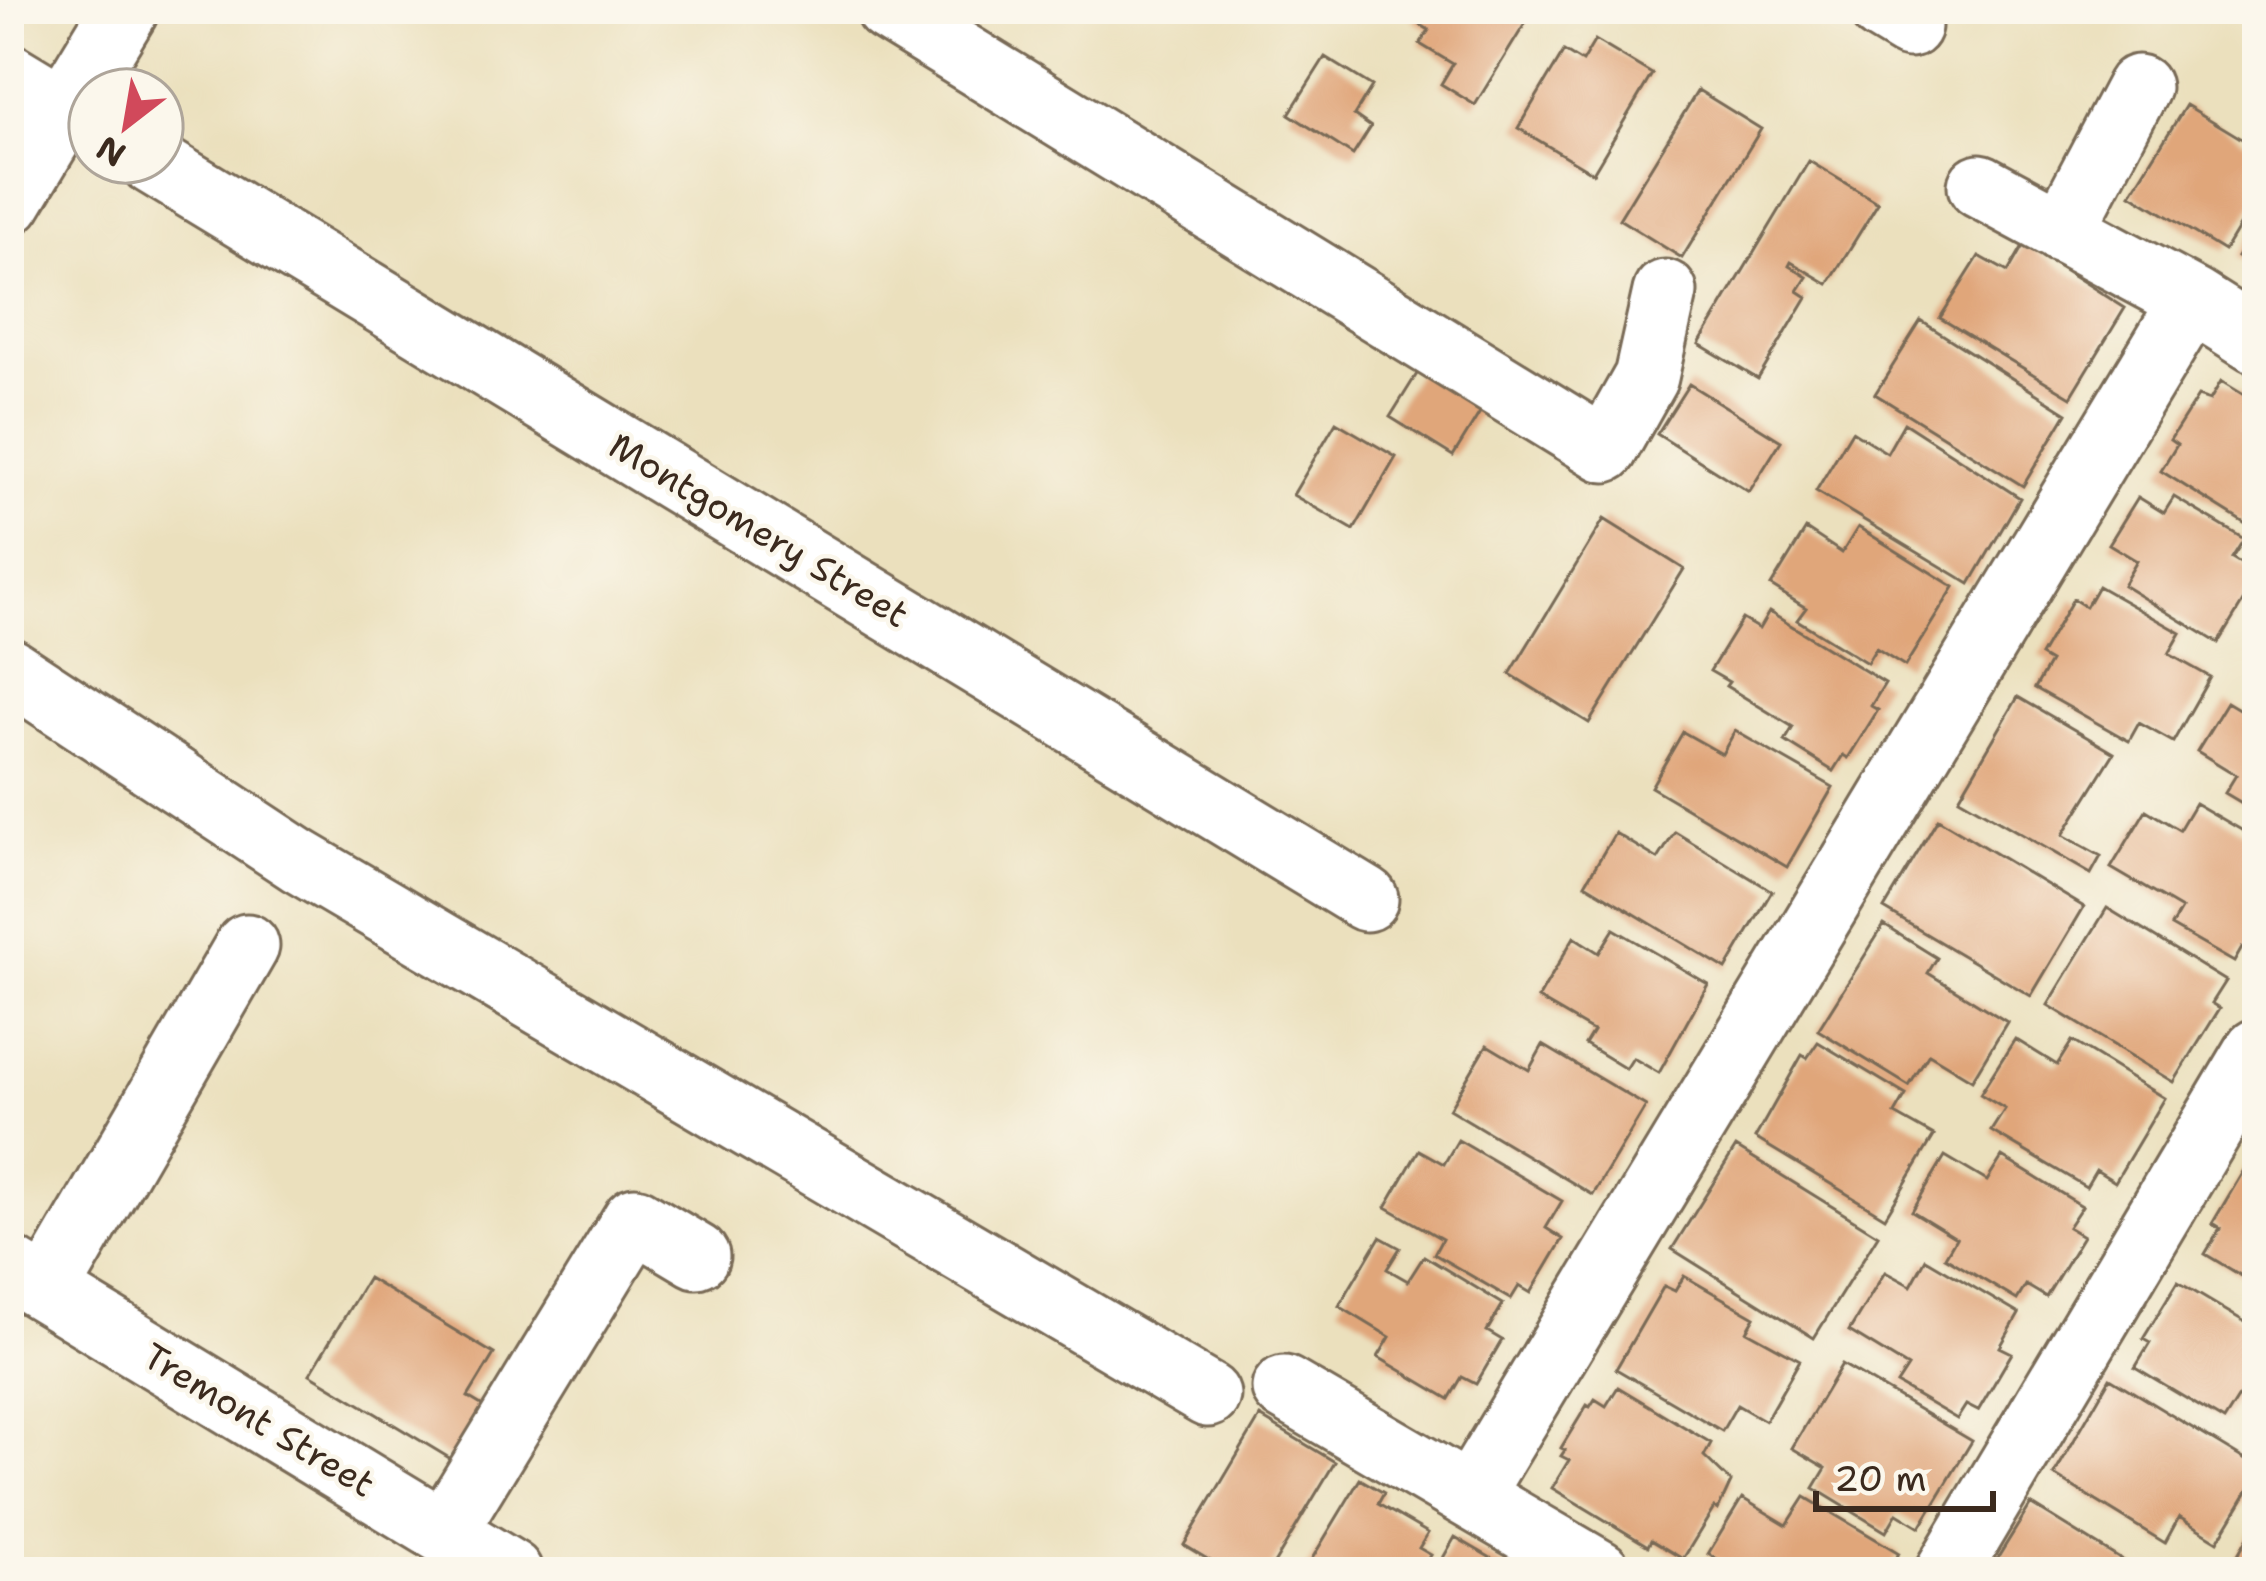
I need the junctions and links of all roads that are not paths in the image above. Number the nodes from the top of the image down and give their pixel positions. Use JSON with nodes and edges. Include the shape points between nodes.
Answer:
{"nodes":[{"id":1,"x":124,"y":9,"type":"edge"},
{"id":2,"x":887,"y":9,"type":"edge"},
{"id":3,"x":99,"y":66,"type":"edge"},
{"id":4,"x":9,"y":75,"type":"edge"},
{"id":5,"x":2138,"y":88,"type":"dead end"},
{"id":6,"x":66,"y":109,"type":"edge"},
{"id":7,"x":66,"y":130,"type":"edge"},
{"id":8,"x":186,"y":183,"type":"edge"},
{"id":9,"x":1980,"y":186,"type":"dead end"},
{"id":10,"x":9,"y":201,"type":"edge"},
{"id":11,"x":2062,"y":231,"type":"junction"},
{"id":12,"x":1665,"y":292,"type":"dead end"},
{"id":13,"x":2192,"y":300,"type":"junction"},
{"id":14,"x":2257,"y":341,"type":"edge"},
{"id":15,"x":9,"y":670,"type":"edge"},
{"id":16,"x":1366,"y":899,"type":"dead end"},
{"id":17,"x":247,"y":946,"type":"dead end"},
{"id":18,"x":2257,"y":1051,"type":"edge"},
{"id":19,"x":697,"y":1256,"type":"dead end"},
{"id":20,"x":28,"y":1279,"type":"edge"},
{"id":21,"x":1284,"y":1388,"type":"dead end"},
{"id":22,"x":1208,"y":1395,"type":"dead end"},
{"id":23,"x":1470,"y":1496,"type":"junction"},
{"id":24,"x":444,"y":1532,"type":"junction"},
{"id":25,"x":510,"y":1572,"type":"edge"},
{"id":26,"x":1599,"y":1572,"type":"edge"},
{"id":27,"x":1947,"y":1572,"type":"edge"}],
"edges":[{"from":1,"to":3,"type":"main road"},
{"from":2,"to":12,"type":"street","via":[[1605,450],[1646,377]]},
{"from":4,"to":6,"type":"street"},
{"from":5,"to":11,"type":"street"},
{"from":7,"to":10,"type":"main road"},
{"from":8,"to":16,"type":"street","name":"Montgomery Street"},
{"from":9,"to":11,"type":"street"},
{"from":11,"to":13,"type":"street"},
{"from":13,"to":14,"type":"street"},
{"from":13,"to":23,"type":"street"},
{"from":15,"to":22,"type":"street","via":[[299,861]]},
{"from":17,"to":20,"type":"street"},
{"from":18,"to":27,"type":"street"},
{"from":19,"to":24,"type":"street","via":[[634,1219]]},
{"from":20,"to":24,"type":"street","name":"Tremont Street"},
{"from":21,"to":23,"type":"street"},
{"from":23,"to":26,"type":"street"},
{"from":24,"to":25,"type":"street","name":"Tremont Street"}]}
